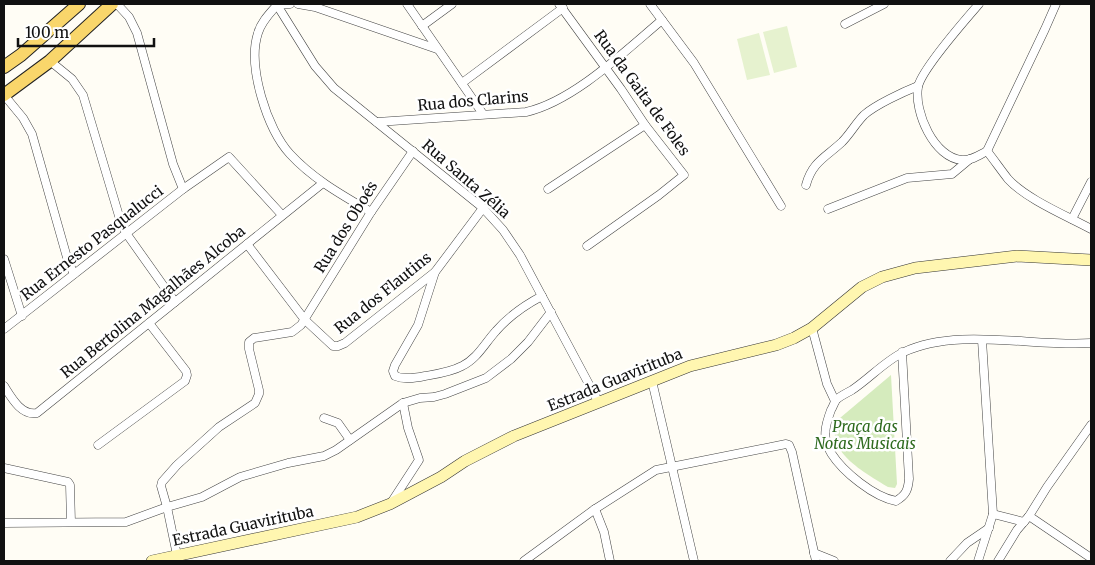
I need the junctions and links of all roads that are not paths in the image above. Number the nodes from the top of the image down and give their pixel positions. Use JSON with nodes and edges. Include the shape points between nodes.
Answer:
{"nodes":[{"id":1,"x":79,"y":4,"type":"edge"},
{"id":2,"x":112,"y":4,"type":"edge"},
{"id":3,"x":117,"y":4,"type":"edge"},
{"id":4,"x":290,"y":4,"type":"edge"},
{"id":5,"x":298,"y":4,"type":"edge"},
{"id":6,"x":407,"y":4,"type":"edge"},
{"id":7,"x":452,"y":4,"type":"edge"},
{"id":8,"x":650,"y":4,"type":"edge"},
{"id":9,"x":884,"y":4,"type":"edge"},
{"id":10,"x":979,"y":4,"type":"edge"},
{"id":11,"x":1056,"y":4,"type":"edge"},
{"id":12,"x":278,"y":5,"type":"edge"},
{"id":13,"x":561,"y":6,"type":"edge"},
{"id":14,"x":662,"y":20,"type":"junction"},
{"id":15,"x":845,"y":24,"type":"dead end"},
{"id":16,"x":422,"y":26,"type":"junction"},
{"id":17,"x":437,"y":49,"type":"junction"},
{"id":18,"x":50,"y":62,"type":"junction"},
{"id":19,"x":4,"y":67,"type":"edge"},
{"id":20,"x":606,"y":68,"type":"junction"},
{"id":21,"x":462,"y":83,"type":"junction"},
{"id":22,"x":918,"y":86,"type":"junction"},
{"id":23,"x":4,"y":95,"type":"edge"},
{"id":24,"x":483,"y":114,"type":"junction"},
{"id":25,"x":377,"y":122,"type":"junction"},
{"id":26,"x":645,"y":125,"type":"junction"},
{"id":27,"x":413,"y":151,"type":"junction"},
{"id":28,"x":987,"y":151,"type":"junction"},
{"id":29,"x":970,"y":159,"type":"junction"},
{"id":30,"x":1091,"y":182,"type":"edge"},
{"id":31,"x":323,"y":183,"type":"junction"},
{"id":32,"x":806,"y":185,"type":"dead end"},
{"id":33,"x":183,"y":189,"type":"junction"},
{"id":34,"x":548,"y":190,"type":"dead end"},
{"id":35,"x":781,"y":206,"type":"dead end"},
{"id":36,"x":483,"y":208,"type":"junction"},
{"id":37,"x":828,"y":209,"type":"dead end"},
{"id":38,"x":370,"y":212,"type":"junction"},
{"id":39,"x":282,"y":215,"type":"junction"},
{"id":40,"x":1072,"y":219,"type":"junction"},
{"id":41,"x":1091,"y":228,"type":"edge"},
{"id":42,"x":126,"y":233,"type":"junction"},
{"id":43,"x":247,"y":244,"type":"junction"},
{"id":44,"x":587,"y":246,"type":"dead end"},
{"id":45,"x":4,"y":258,"type":"edge"},
{"id":46,"x":1091,"y":260,"type":"edge"},
{"id":47,"x":435,"y":272,"type":"junction"},
{"id":48,"x":74,"y":274,"type":"junction"},
{"id":49,"x":542,"y":296,"type":"junction"},
{"id":50,"x":175,"y":302,"type":"junction"},
{"id":51,"x":551,"y":312,"type":"junction"},
{"id":52,"x":22,"y":316,"type":"junction"},
{"id":53,"x":305,"y":320,"type":"junction"},
{"id":54,"x":149,"y":323,"type":"junction"},
{"id":55,"x":812,"y":328,"type":"junction"},
{"id":56,"x":4,"y":329,"type":"edge"},
{"id":57,"x":982,"y":340,"type":"junction"},
{"id":58,"x":1091,"y":343,"type":"edge"},
{"id":59,"x":902,"y":352,"type":"junction"},
{"id":60,"x":652,"y":381,"type":"junction"},
{"id":61,"x":4,"y":386,"type":"edge"},
{"id":62,"x":835,"y":401,"type":"junction"},
{"id":63,"x":403,"y":403,"type":"junction"},
{"id":64,"x":599,"y":403,"type":"junction"},
{"id":65,"x":324,"y":418,"type":"dead end"},
{"id":66,"x":1091,"y":425,"type":"edge"},
{"id":67,"x":350,"y":440,"type":"junction"},
{"id":68,"x":98,"y":445,"type":"dead end"},
{"id":69,"x":672,"y":466,"type":"junction"},
{"id":70,"x":4,"y":468,"type":"edge"},
{"id":71,"x":390,"y":504,"type":"junction"},
{"id":72,"x":167,"y":507,"type":"junction"},
{"id":73,"x":595,"y":509,"type":"junction"},
{"id":74,"x":993,"y":514,"type":"junction"},
{"id":75,"x":1027,"y":519,"type":"junction"},
{"id":76,"x":71,"y":522,"type":"junction"},
{"id":77,"x":4,"y":523,"type":"edge"},
{"id":78,"x":989,"y":528,"type":"junction"},
{"id":79,"x":177,"y":555,"type":"junction"},
{"id":80,"x":815,"y":557,"type":"edge"},
{"id":81,"x":1091,"y":558,"type":"edge"},
{"id":82,"x":153,"y":561,"type":"edge"},
{"id":83,"x":526,"y":561,"type":"edge"},
{"id":84,"x":610,"y":561,"type":"edge"},
{"id":85,"x":694,"y":561,"type":"edge"},
{"id":86,"x":834,"y":561,"type":"edge"},
{"id":87,"x":950,"y":561,"type":"edge"},
{"id":88,"x":978,"y":561,"type":"edge"},
{"id":89,"x":998,"y":561,"type":"edge"}],
"edges":[{"from":1,"to":19,"type":"main road"},
{"from":2,"to":18,"type":"main road"},
{"from":3,"to":33,"type":"street","name":"Rua Ernesto Pasqualucci","via":[[137,33],[173,164]]},
{"from":4,"to":12,"type":"street"},
{"from":5,"to":17,"type":"street"},
{"from":6,"to":16,"type":"street"},
{"from":7,"to":16,"type":"street"},
{"from":8,"to":14,"type":"street"},
{"from":9,"to":15,"type":"street"},
{"from":10,"to":22,"type":"street","via":[[932,62]]},
{"from":11,"to":28,"type":"street"},
{"from":12,"to":25,"type":"street","name":"Rua Santa Zélia","via":[[321,73],[334,88]]},
{"from":12,"to":31,"type":"street","via":[[258,32],[255,52],[257,81],[281,142]]},
{"from":13,"to":20,"type":"street","name":"Rua da Gaita de Foles"},
{"from":13,"to":21,"type":"street"},
{"from":14,"to":20,"type":"street","name":"Rua dos Clarins"},
{"from":14,"to":35,"type":"street","via":[[698,70]]},
{"from":16,"to":17,"type":"street"},
{"from":17,"to":21,"type":"street"},
{"from":18,"to":23,"type":"main road"},
{"from":18,"to":42,"type":"street","via":[[83,94]]},
{"from":20,"to":24,"type":"street","name":"Rua dos Clarins","via":[[542,108]]},
{"from":20,"to":26,"type":"street","name":"Rua da Gaita de Foles"},
{"from":21,"to":24,"type":"street"},
{"from":22,"to":29,"type":"street","via":[[922,121],[932,138],[942,152],[961,160]]},
{"from":22,"to":32,"type":"street","via":[[865,114],[842,142],[816,164]]},
{"from":23,"to":48,"type":"street","via":[[32,134]]},
{"from":24,"to":25,"type":"street","name":"Rua dos Clarins"},
{"from":25,"to":27,"type":"street","name":"Rua Santa Zélia"},
{"from":26,"to":34,"type":"street"},
{"from":26,"to":44,"type":"street","name":"Rua da Gaita de Foles","via":[[684,175]]},
{"from":27,"to":36,"type":"street","name":"Rua Santa Zélia"},
{"from":27,"to":38,"type":"street","name":"Rua dos Oboés"},
{"from":28,"to":29,"type":"street"},
{"from":28,"to":40,"type":"street","via":[[1016,186]]},
{"from":29,"to":37,"type":"street","via":[[952,174],[906,178]]},
{"from":30,"to":40,"type":"street"},
{"from":31,"to":38,"type":"street"},
{"from":31,"to":39,"type":"street","name":"Rua Bertolina Magalhães Alcoba"},
{"from":33,"to":39,"type":"street","via":[[229,157]]},
{"from":33,"to":42,"type":"street","name":"Rua Ernesto Pasqualucci"},
{"from":36,"to":47,"type":"street","name":"Rua dos Flautins"},
{"from":36,"to":49,"type":"street","name":"Rua Santa Zélia","via":[[520,255]]},
{"from":38,"to":53,"type":"street","name":"Rua dos Oboés"},
{"from":39,"to":43,"type":"street","name":"Rua Bertolina Magalhães Alcoba"},
{"from":40,"to":41,"type":"street"},
{"from":42,"to":48,"type":"street","name":"Rua Ernesto Pasqualucci"},
{"from":42,"to":50,"type":"street"},
{"from":43,"to":50,"type":"street","name":"Rua Bertolina Magalhães Alcoba"},
{"from":43,"to":53,"type":"street"},
{"from":45,"to":52,"type":"street"},
{"from":46,"to":55,"type":"street","name":"Estrada Guavirituba","via":[[1017,256],[915,268],[882,277],[862,287]]},
{"from":47,"to":49,"type":"street","via":[[418,325],[393,371],[395,376],[428,376],[462,367],[510,318]]},
{"from":47,"to":53,"type":"street","name":"Rua dos Flautins","via":[[338,346],[333,346]]},
{"from":48,"to":52,"type":"street","name":"Rua Ernesto Pasqualucci"},
{"from":49,"to":51,"type":"street","name":"Rua Santa Zélia"},
{"from":50,"to":54,"type":"street","name":"Rua Bertolina Magalhães Alcoba"},
{"from":51,"to":63,"type":"street","via":[[528,342],[486,378],[439,395]]},
{"from":51,"to":64,"type":"street","name":"Rua Santa Zélia"},
{"from":52,"to":56,"type":"street","name":"Rua Ernesto Pasqualucci"},
{"from":53,"to":72,"type":"street","via":[[292,332],[254,338],[249,342],[259,390],[257,399],[220,427],[164,478],[160,486]]},
{"from":54,"to":61,"type":"street","name":"Rua Bertolina Magalhães Alcoba","via":[[37,413],[25,412]]},
{"from":54,"to":68,"type":"street","via":[[186,371],[186,379]]},
{"from":55,"to":60,"type":"street","name":"Estrada Guavirituba","via":[[776,345],[690,366]]},
{"from":55,"to":62,"type":"street","via":[[827,384]]},
{"from":57,"to":58,"type":"street"},
{"from":57,"to":59,"type":"street","via":[[937,342]]},
{"from":57,"to":74,"type":"street"},
{"from":59,"to":62,"type":"street"},
{"from":59,"to":62,"type":"street","via":[[909,478],[908,490],[903,497],[896,501],[886,499],[837,463],[824,436]]},
{"from":60,"to":64,"type":"street","name":"Estrada Guavirituba"},
{"from":60,"to":69,"type":"street"},
{"from":63,"to":67,"type":"street"},
{"from":63,"to":71,"type":"street","via":[[419,460]]},
{"from":64,"to":71,"type":"street","name":"Estrada Guavirituba","via":[[514,436]]},
{"from":65,"to":67,"type":"street","via":[[338,423]]},
{"from":66,"to":75,"type":"street"},
{"from":67,"to":72,"type":"street","via":[[324,456],[240,477],[208,495]]},
{"from":69,"to":73,"type":"street","via":[[646,475]]},
{"from":69,"to":80,"type":"street","via":[[789,445]]},
{"from":69,"to":85,"type":"street"},
{"from":70,"to":76,"type":"street","via":[[68,482]]},
{"from":71,"to":79,"type":"street","name":"Estrada Guavirituba","via":[[357,517]]},
{"from":72,"to":76,"type":"street","via":[[121,523]]},
{"from":72,"to":79,"type":"street"},
{"from":73,"to":83,"type":"street"},
{"from":73,"to":84,"type":"street"},
{"from":74,"to":75,"type":"street"},
{"from":74,"to":78,"type":"street"},
{"from":75,"to":81,"type":"street"},
{"from":75,"to":89,"type":"street"},
{"from":76,"to":77,"type":"street"},
{"from":78,"to":87,"type":"street","via":[[967,543]]},
{"from":78,"to":88,"type":"street"},
{"from":79,"to":82,"type":"street","name":"Estrada Guavirituba"},
{"from":80,"to":86,"type":"street"}]}
